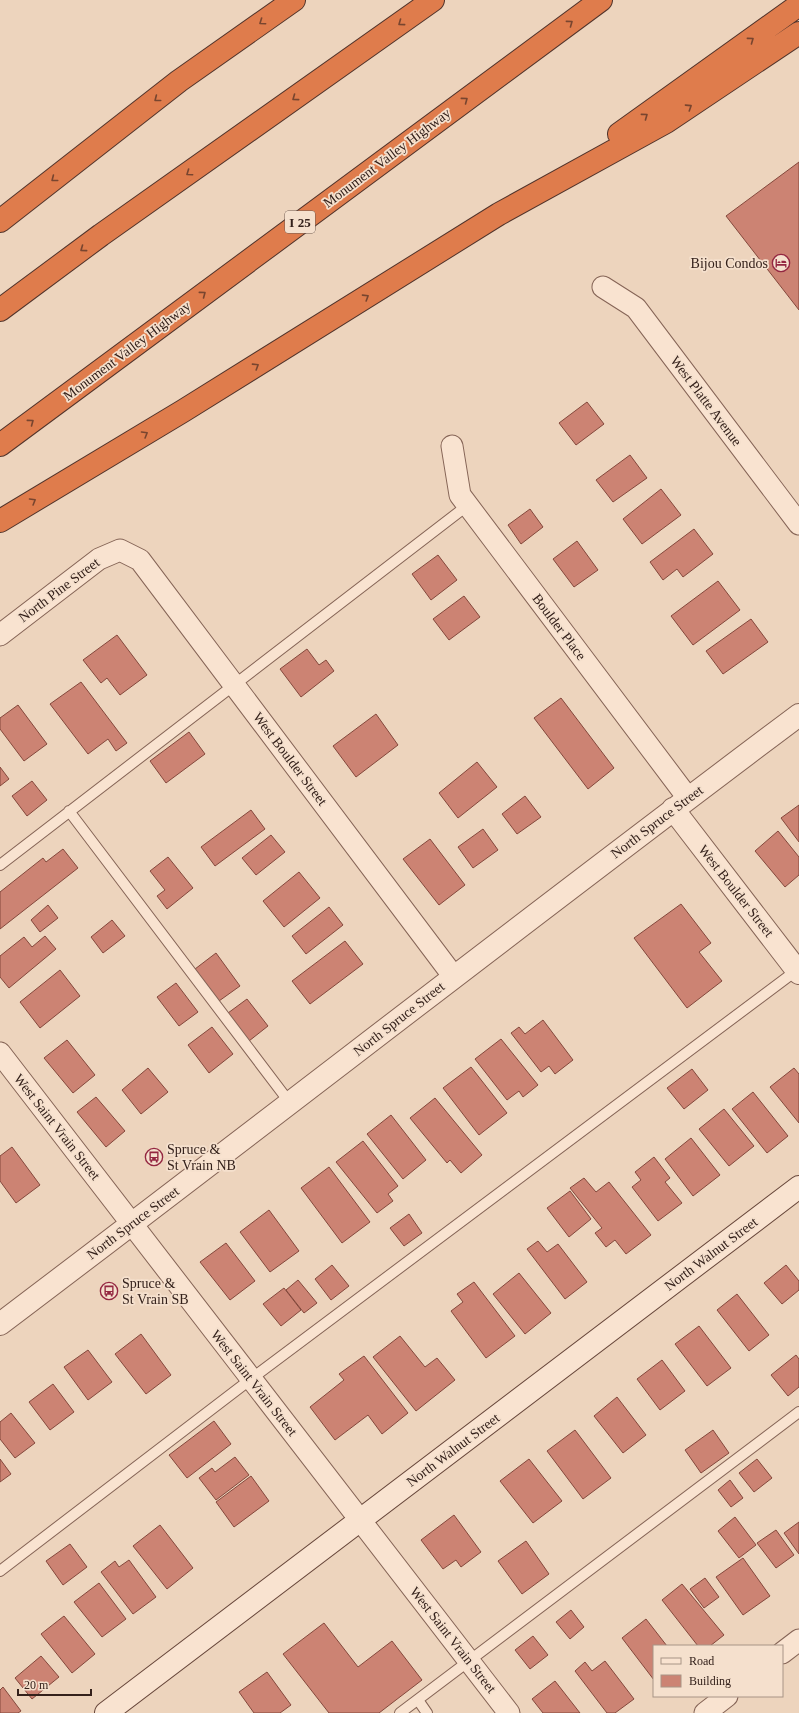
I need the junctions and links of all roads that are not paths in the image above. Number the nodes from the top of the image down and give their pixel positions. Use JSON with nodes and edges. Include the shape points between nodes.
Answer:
{"nodes":[{"id":1,"x":294,"y":0,"type":"edge"},
{"id":2,"x":432,"y":0,"type":"edge"},
{"id":3,"x":601,"y":0,"type":"edge"},
{"id":4,"x":799,"y":5,"type":"edge"},
{"id":5,"x":799,"y":32,"type":"edge"},
{"id":6,"x":545,"y":188,"type":"junction"},
{"id":7,"x":0,"y":221,"type":"edge"},
{"id":8,"x":603,"y":287,"type":"dead end"},
{"id":9,"x":0,"y":310,"type":"edge"},
{"id":10,"x":0,"y":445,"type":"edge"},
{"id":11,"x":452,"y":446,"type":"dead end"},
{"id":12,"x":468,"y":506,"type":"junction"},
{"id":13,"x":0,"y":521,"type":"edge"},
{"id":14,"x":799,"y":524,"type":"edge"},
{"id":15,"x":120,"y":550,"type":"joint"},
{"id":16,"x":0,"y":635,"type":"edge"},
{"id":17,"x":235,"y":686,"type":"junction"},
{"id":18,"x":799,"y":715,"type":"edge"},
{"id":19,"x":681,"y":804,"type":"junction"},
{"id":20,"x":69,"y":811,"type":"junction"},
{"id":21,"x":0,"y":865,"type":"edge"},
{"id":22,"x":798,"y":972,"type":"edge"},
{"id":23,"x":454,"y":977,"type":"junction"},
{"id":24,"x":0,"y":1053,"type":"edge"},
{"id":25,"x":290,"y":1103,"type":"junction"},
{"id":26,"x":799,"y":1187,"type":"edge"},
{"id":27,"x":132,"y":1224,"type":"junction"},
{"id":28,"x":0,"y":1324,"type":"edge"},
{"id":29,"x":251,"y":1379,"type":"junction"},
{"id":30,"x":799,"y":1412,"type":"edge"},
{"id":31,"x":360,"y":1520,"type":"junction"},
{"id":32,"x":0,"y":1571,"type":"edge"},
{"id":33,"x":799,"y":1640,"type":"edge"},
{"id":34,"x":783,"y":1652,"type":"edge"},
{"id":35,"x":469,"y":1660,"type":"junction"},
{"id":36,"x":726,"y":1697,"type":"edge"},
{"id":37,"x":418,"y":1700,"type":"junction"},
{"id":38,"x":106,"y":1713,"type":"edge"},
{"id":39,"x":400,"y":1713,"type":"edge"},
{"id":40,"x":427,"y":1713,"type":"edge"},
{"id":41,"x":510,"y":1713,"type":"edge"},
{"id":42,"x":705,"y":1713,"type":"edge"}],
"edges":[{"from":1,"to":7,"type":"highway","one_way":true,"via":[[178,81]]},
{"from":2,"to":9,"type":"highway","one_way":true},
{"from":10,"to":3,"type":"highway","name":"Monument Valley Highway","number":"I 25","one_way":true},
{"from":6,"to":4,"type":"highway","one_way":true},
{"from":6,"to":5,"type":"highway","one_way":true,"via":[[666,122]]},
{"from":13,"to":6,"type":"highway","one_way":true},
{"from":8,"to":14,"type":"street","name":"West Platte Avenue","via":[[636,308]]},
{"from":11,"to":12,"type":"street","name":"Boulder Place","via":[[460,495]]},
{"from":12,"to":17,"type":"lane"},
{"from":12,"to":19,"type":"street","name":"Boulder Place"},
{"from":15,"to":16,"type":"street","name":"North Pine Street","via":[[99,559]]},
{"from":15,"to":17,"type":"street","name":"West Boulder Street","via":[[140,560]]},
{"from":17,"to":20,"type":"lane"},
{"from":17,"to":23,"type":"street","name":"West Boulder Street"},
{"from":18,"to":19,"type":"street","name":"North Spruce Street"},
{"from":19,"to":22,"type":"street","name":"West Boulder Street"},
{"from":19,"to":23,"type":"street","name":"North Spruce Street"},
{"from":20,"to":21,"type":"lane"},
{"from":20,"to":25,"type":"lane"},
{"from":22,"to":29,"type":"lane"},
{"from":23,"to":25,"type":"street","name":"North Spruce Street"},
{"from":24,"to":27,"type":"street","name":"West Saint Vrain Street"},
{"from":25,"to":27,"type":"street","name":"North Spruce Street"},
{"from":26,"to":31,"type":"street","name":"North Walnut Street"},
{"from":27,"to":28,"type":"street","name":"North Spruce Street"},
{"from":27,"to":29,"type":"street","name":"West Saint Vrain Street"},
{"from":29,"to":31,"type":"street","name":"West Saint Vrain Street"},
{"from":29,"to":32,"type":"lane"},
{"from":30,"to":35,"type":"lane"},
{"from":31,"to":35,"type":"street","name":"West Saint Vrain Street"},
{"from":31,"to":38,"type":"street","name":"North Walnut Street"},
{"from":33,"to":34,"type":"street"},
{"from":35,"to":37,"type":"lane"},
{"from":35,"to":41,"type":"street","name":"West Saint Vrain Street"},
{"from":36,"to":42,"type":"street"},
{"from":37,"to":39,"type":"lane"},
{"from":37,"to":40,"type":"lane"}]}
